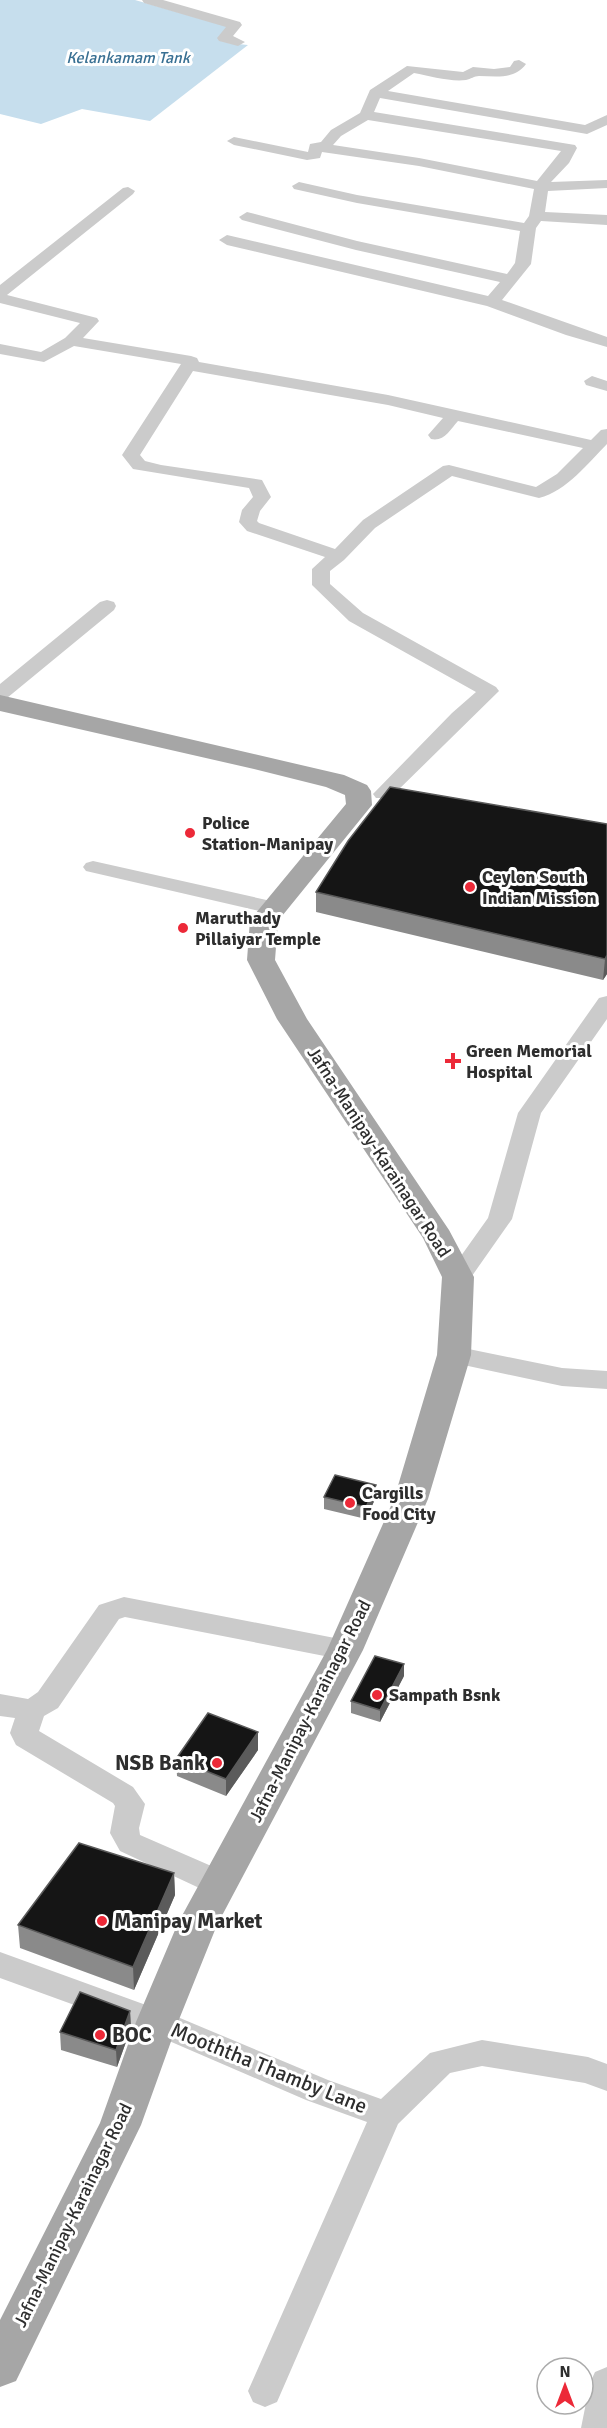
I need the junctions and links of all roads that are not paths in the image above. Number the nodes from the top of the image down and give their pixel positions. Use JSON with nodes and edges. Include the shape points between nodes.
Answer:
{"nodes":[{"id":1,"x":149,"y":0,"type":"edge"},
{"id":2,"x":238,"y":42,"type":"dead end"},
{"id":3,"x":519,"y":64,"type":"dead end"},
{"id":4,"x":375,"y":93,"type":"junction"},
{"id":5,"x":366,"y":115,"type":"junction"},
{"id":6,"x":607,"y":119,"type":"edge"},
{"id":7,"x":234,"y":141,"type":"dead end"},
{"id":8,"x":315,"y":147,"type":"junction"},
{"id":9,"x":607,"y":184,"type":"edge"},
{"id":10,"x":299,"y":186,"type":"dead end"},
{"id":11,"x":544,"y":187,"type":"junction"},
{"id":12,"x":128,"y":191,"type":"dead end"},
{"id":13,"x":247,"y":217,"type":"dead end"},
{"id":14,"x":607,"y":220,"type":"edge"},
{"id":15,"x":533,"y":222,"type":"junction"},
{"id":16,"x":227,"y":240,"type":"dead end"},
{"id":17,"x":512,"y":280,"type":"junction"},
{"id":18,"x":0,"y":293,"type":"edge"},
{"id":19,"x":0,"y":298,"type":"edge"},
{"id":20,"x":492,"y":302,"type":"junction"},
{"id":21,"x":71,"y":340,"type":"junction"},
{"id":22,"x":607,"y":342,"type":"edge"},
{"id":23,"x":0,"y":349,"type":"edge"},
{"id":24,"x":189,"y":365,"type":"junction"},
{"id":25,"x":454,"y":415,"type":"junction"},
{"id":26,"x":437,"y":435,"type":"dead end"},
{"id":27,"x":601,"y":440,"type":"edge"},
{"id":28,"x":338,"y":556,"type":"junction"},
{"id":29,"x":107,"y":606,"type":"dead end"},
{"id":30,"x":0,"y":694,"type":"edge"},
{"id":31,"x":0,"y":703,"type":"edge"},
{"id":32,"x":371,"y":792,"type":"junction"},
{"id":33,"x":405,"y":798,"type":"edge"},
{"id":34,"x":93,"y":867,"type":"dead end"},
{"id":35,"x":272,"y":908,"type":"junction"},
{"id":36,"x":607,"y":1003,"type":"edge"},
{"id":37,"x":458,"y":1277,"type":"junction"},
{"id":38,"x":454,"y":1355,"type":"junction"},
{"id":39,"x":607,"y":1380,"type":"edge"},
{"id":40,"x":345,"y":1650,"type":"junction"},
{"id":41,"x":0,"y":1705,"type":"edge"},
{"id":42,"x":33,"y":1710,"type":"junction"},
{"id":43,"x":221,"y":1884,"type":"junction"},
{"id":44,"x":0,"y":1965,"type":"edge"},
{"id":45,"x":157,"y":2022,"type":"junction"},
{"id":46,"x":607,"y":2078,"type":"edge"},
{"id":47,"x":386,"y":2115,"type":"junction"},
{"id":48,"x":0,"y":2366,"type":"edge"},
{"id":49,"x":607,"y":2384,"type":"edge"},
{"id":50,"x":265,"y":2391,"type":"dead end"},
{"id":51,"x":598,"y":2428,"type":"edge"}],
"edges":[{"from":1,"to":2,"type":"street","via":[[235,25],[224,38]]},
{"from":3,"to":4,"type":"street","via":[[514,70],[494,74],[473,71],[465,76],[412,69]]},
{"from":4,"to":5,"type":"street"},
{"from":4,"to":6,"type":"street","via":[[587,130]]},
{"from":5,"to":8,"type":"street","via":[[326,145]]},
{"from":5,"to":11,"type":"street","via":[[570,148]]},
{"from":7,"to":8,"type":"street","via":[[307,156],[315,155]]},
{"from":8,"to":11,"type":"street"},
{"from":9,"to":11,"type":"street"},
{"from":10,"to":15,"type":"street","via":[[357,199]]},
{"from":11,"to":15,"type":"street"},
{"from":12,"to":18,"type":"street"},
{"from":13,"to":17,"type":"street"},
{"from":14,"to":15,"type":"street"},
{"from":15,"to":17,"type":"street","via":[[523,264]]},
{"from":16,"to":20,"type":"street"},
{"from":17,"to":20,"type":"street"},
{"from":19,"to":21,"type":"street","via":[[91,321]]},
{"from":20,"to":22,"type":"street"},
{"from":21,"to":23,"type":"street","via":[[44,357]]},
{"from":21,"to":24,"type":"street","via":[[191,361]]},
{"from":24,"to":25,"type":"street","via":[[388,399]]},
{"from":24,"to":28,"type":"street","via":[[131,455],[139,465],[256,484],[262,497],[251,510],[248,522]]},
{"from":25,"to":26,"type":"street"},
{"from":25,"to":27,"type":"street","via":[[547,434]]},
{"from":27,"to":28,"type":"street","via":[[563,478],[539,493],[448,470],[369,524]]},
{"from":28,"to":32,"type":"street","via":[[321,569],[321,585],[335,600],[356,617],[489,691]]},
{"from":29,"to":30,"type":"street"},
{"from":31,"to":32,"type":"main road","via":[[255,761]]},
{"from":32,"to":33,"type":"street"},
{"from":32,"to":35,"type":"main road","name":"Jafna-Manipay-Karainagar Road"},
{"from":34,"to":35,"type":"street"},
{"from":35,"to":37,"type":"main road","name":"Jafna-Manipay-Karainagar Road","via":[[264,920],[261,960],[292,1019],[438,1237]]},
{"from":36,"to":37,"type":"street","via":[[530,1113],[500,1219]]},
{"from":37,"to":38,"type":"main road","name":"Jafna-Manipay-Karainagar Road"},
{"from":38,"to":39,"type":"street","via":[[562,1377]]},
{"from":38,"to":40,"type":"main road","name":"Jafna-Manipay-Karainagar Road","via":[[411,1499]]},
{"from":40,"to":42,"type":"street","via":[[124,1607],[109,1612],[48,1700]]},
{"from":40,"to":43,"type":"main road","name":"Jafna-Manipay-Karainagar Road"},
{"from":41,"to":42,"type":"street"},
{"from":42,"to":43,"type":"street","via":[[26,1737],[123,1795],[130,1804],[123,1827],[130,1843]]},
{"from":43,"to":45,"type":"main road","name":"Jafna-Manipay-Karainagar Road","via":[[198,1923]]},
{"from":44,"to":45,"type":"street","name":"Mooththa Thamby Lane"},
{"from":45,"to":47,"type":"street","name":"Mooththa Thamby Lane"},
{"from":45,"to":48,"type":"main road","name":"Jafna-Manipay-Karainagar Road","via":[[120,2125]]},
{"from":46,"to":47,"type":"street","name":"Mooththa Thamby Lane","via":[[588,2070],[482,2053],[441,2062]]},
{"from":47,"to":50,"type":"street"},
{"from":49,"to":51,"type":"street"}]}
